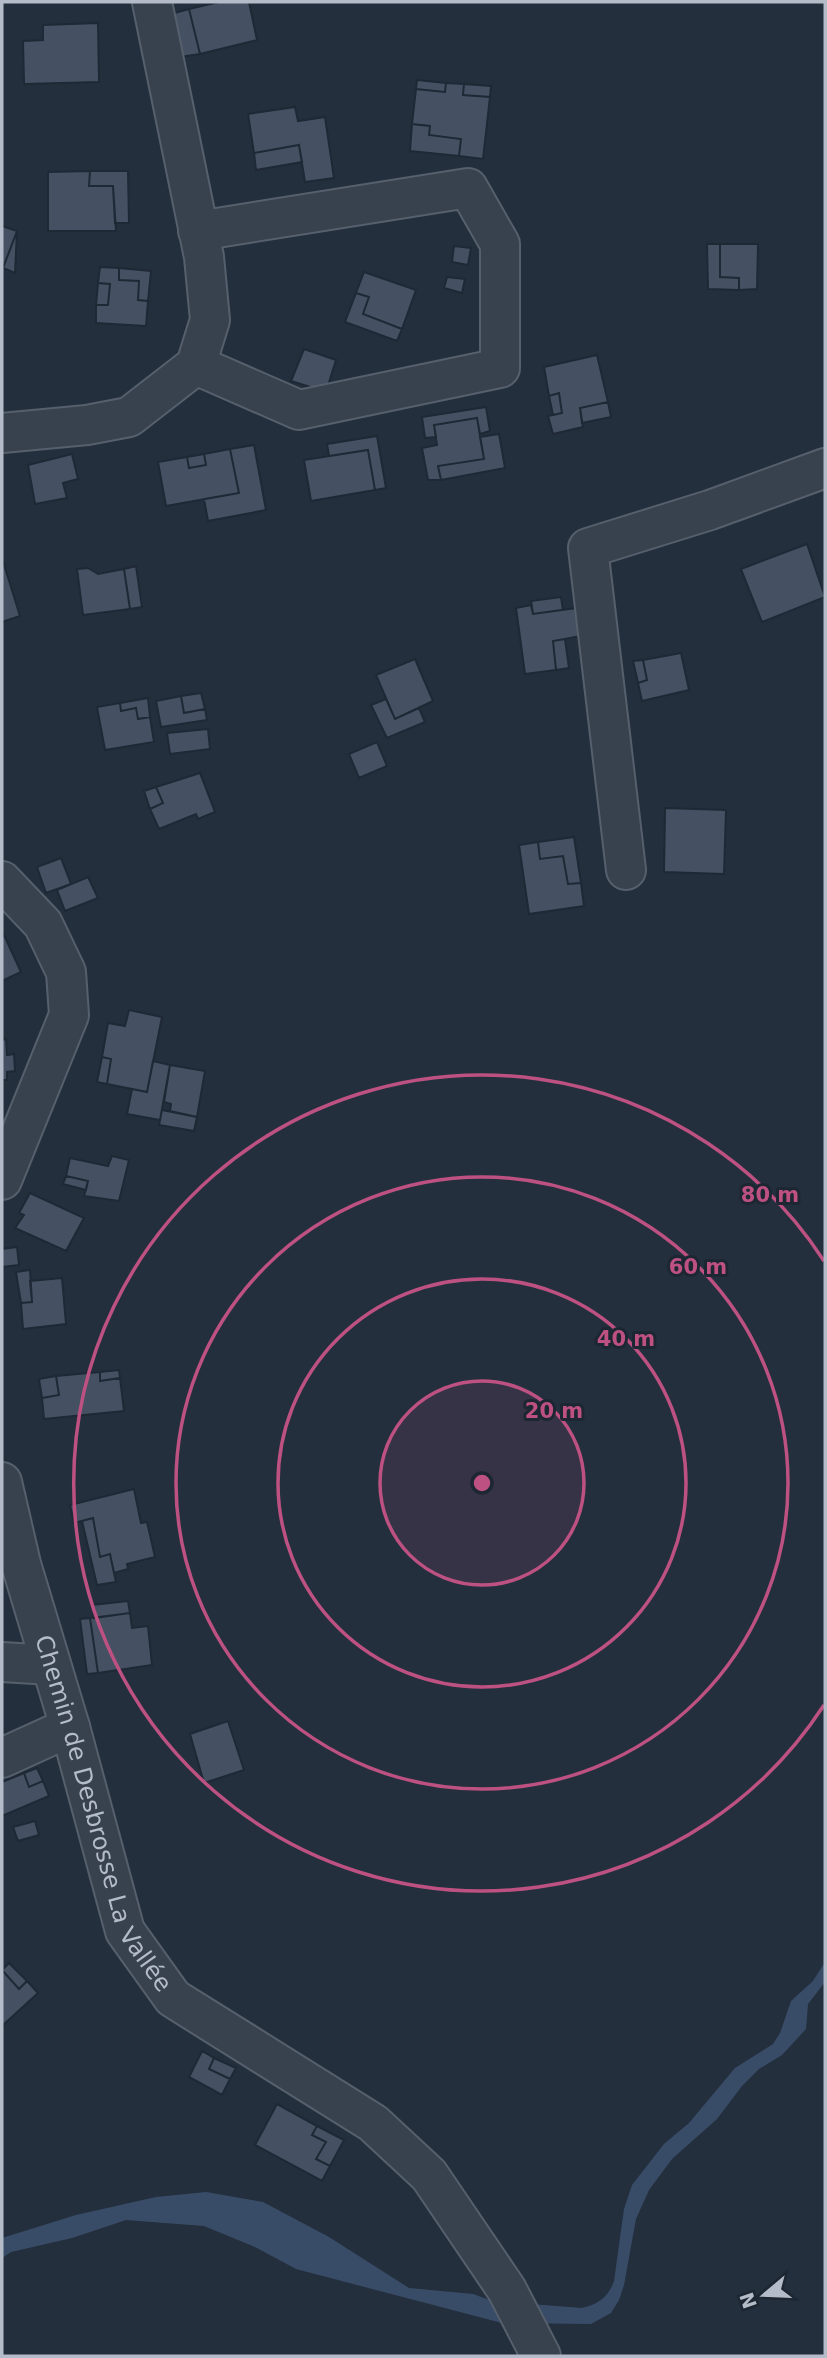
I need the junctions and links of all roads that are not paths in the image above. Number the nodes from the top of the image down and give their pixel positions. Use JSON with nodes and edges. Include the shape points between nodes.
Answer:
{"nodes":[{"id":1,"x":152,"y":2,"type":"edge"},
{"id":2,"x":198,"y":231,"type":"junction"},
{"id":3,"x":197,"y":365,"type":"junction"},
{"id":4,"x":2,"y":433,"type":"edge"},
{"id":5,"x":825,"y":468,"type":"edge"},
{"id":6,"x":626,"y":870,"type":"dead end"},
{"id":7,"x":2,"y":881,"type":"edge"},
{"id":8,"x":5,"y":1161,"type":"edge"},
{"id":9,"x":2,"y":1482,"type":"edge"},
{"id":10,"x":2,"y":1662,"type":"edge"},
{"id":11,"x":51,"y":1665,"type":"junction"},
{"id":12,"x":70,"y":1727,"type":"junction"},
{"id":13,"x":2,"y":1758,"type":"edge"},
{"id":14,"x":540,"y":2354,"type":"edge"}],
"edges":[{"from":1,"to":2,"type":"street"},
{"from":2,"to":3,"type":"street","via":[[210,320]]},
{"from":2,"to":3,"type":"street","via":[[468,188],[500,244],[500,368],[299,410]]},
{"from":3,"to":4,"type":"street","via":[[129,416]]},
{"from":5,"to":6,"type":"street","via":[[588,548]]},
{"from":7,"to":8,"type":"street","via":[[43,924],[66,972],[69,1015]]},
{"from":9,"to":11,"type":"street","name":"Chemin de Desbrosse La Vallée"},
{"from":10,"to":11,"type":"street"},
{"from":11,"to":12,"type":"street","name":"Chemin de Desbrosse La Vallée"},
{"from":12,"to":13,"type":"street"},
{"from":12,"to":14,"type":"street","name":"Chemin de Desbrosse La Vallée","via":[[125,1931],[173,1998],[373,2123],[429,2175],[507,2290]]}]}
